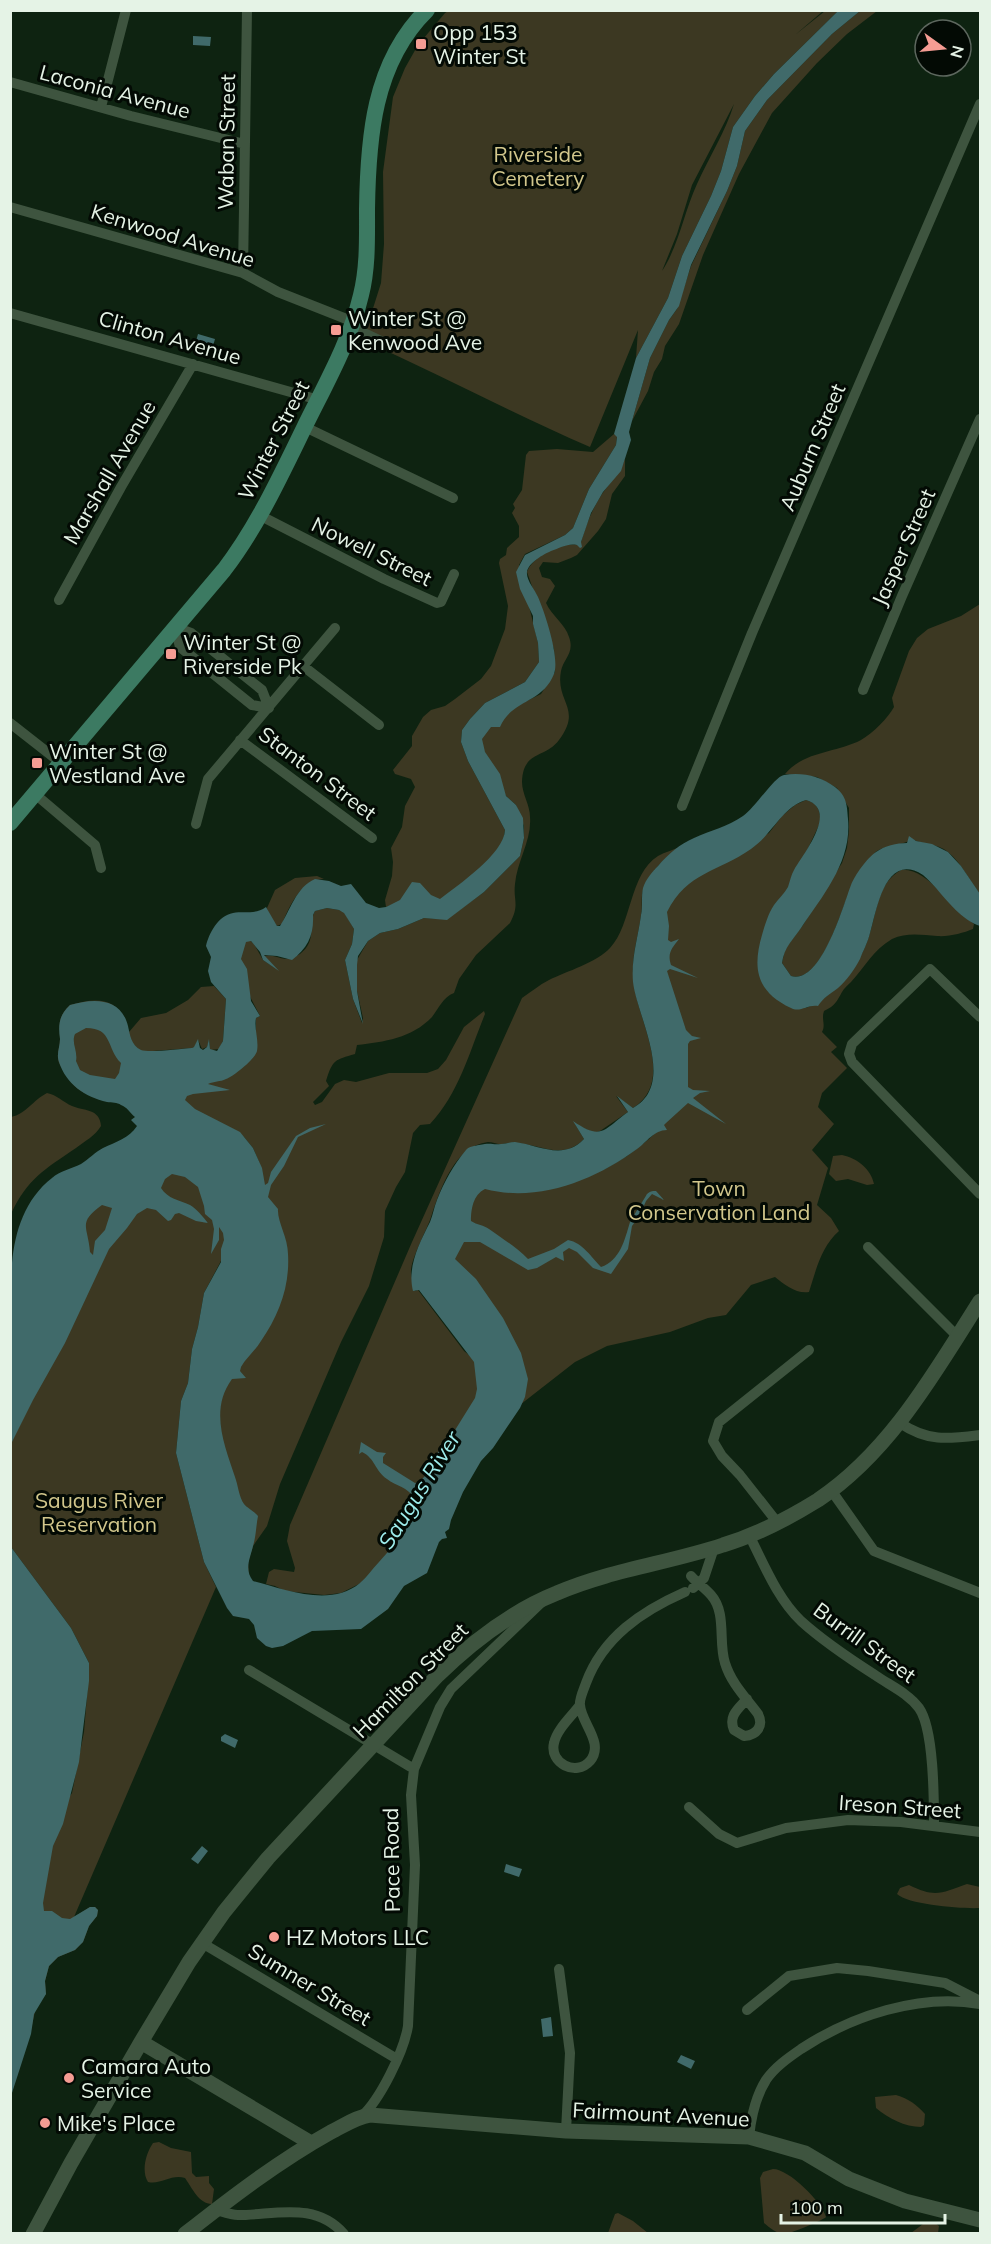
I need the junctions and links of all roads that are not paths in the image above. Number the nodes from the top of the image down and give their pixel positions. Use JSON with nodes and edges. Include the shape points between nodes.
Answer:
{"nodes":[{"id":1,"x":126,"y":10,"type":"edge"},
{"id":2,"x":247,"y":10,"type":"edge"},
{"id":3,"x":427,"y":10,"type":"edge"},
{"id":4,"x":10,"y":82,"type":"edge"},
{"id":5,"x":981,"y":104,"type":"edge"},
{"id":6,"x":101,"y":107,"type":"junction"},
{"id":7,"x":245,"y":144,"type":"junction"},
{"id":8,"x":10,"y":207,"type":"edge"},
{"id":9,"x":243,"y":273,"type":"junction"},
{"id":10,"x":12,"y":316,"type":"edge"},
{"id":11,"x":354,"y":322,"type":"junction"},
{"id":12,"x":381,"y":341,"type":"dead end"},
{"id":13,"x":193,"y":364,"type":"junction"},
{"id":14,"x":319,"y":400,"type":"junction"},
{"id":15,"x":981,"y":420,"type":"edge"},
{"id":16,"x":305,"y":427,"type":"junction"},
{"id":17,"x":453,"y":498,"type":"dead end"},
{"id":18,"x":259,"y":515,"type":"junction"},
{"id":19,"x":454,"y":574,"type":"dead end"},
{"id":20,"x":59,"y":600,"type":"dead end"},
{"id":21,"x":175,"y":627,"type":"junction"},
{"id":22,"x":335,"y":628,"type":"dead end"},
{"id":23,"x":303,"y":666,"type":"junction"},
{"id":24,"x":863,"y":690,"type":"dead end"},
{"id":25,"x":268,"y":708,"type":"junction"},
{"id":26,"x":10,"y":723,"type":"edge"},
{"id":27,"x":379,"y":725,"type":"dead end"},
{"id":28,"x":240,"y":740,"type":"junction"},
{"id":29,"x":61,"y":763,"type":"junction"},
{"id":30,"x":35,"y":794,"type":"junction"},
{"id":31,"x":682,"y":806,"type":"dead end"},
{"id":32,"x":10,"y":823,"type":"edge"},
{"id":33,"x":196,"y":824,"type":"dead end"},
{"id":34,"x":372,"y":838,"type":"dead end"},
{"id":35,"x":101,"y":868,"type":"dead end"},
{"id":36,"x":981,"y":1017,"type":"edge"},
{"id":37,"x":981,"y":1194,"type":"edge"},
{"id":38,"x":868,"y":1247,"type":"dead end"},
{"id":39,"x":981,"y":1301,"type":"edge"},
{"id":40,"x":958,"y":1337,"type":"junction"},
{"id":41,"x":809,"y":1350,"type":"dead end"},
{"id":42,"x":900,"y":1423,"type":"junction"},
{"id":43,"x":981,"y":1435,"type":"edge"},
{"id":44,"x":831,"y":1490,"type":"junction"},
{"id":45,"x":777,"y":1522,"type":"junction"},
{"id":46,"x":749,"y":1535,"type":"junction"},
{"id":47,"x":714,"y":1548,"type":"junction"},
{"id":48,"x":685,"y":1556,"type":"junction"},
{"id":49,"x":695,"y":1580,"type":"junction"},
{"id":50,"x":981,"y":1593,"type":"edge"},
{"id":51,"x":548,"y":1597,"type":"junction"},
{"id":52,"x":249,"y":1670,"type":"dead end"},
{"id":53,"x":747,"y":1699,"type":"dead end"},
{"id":54,"x":580,"y":1705,"type":"junction"},
{"id":55,"x":373,"y":1745,"type":"junction"},
{"id":56,"x":414,"y":1769,"type":"junction"},
{"id":57,"x":689,"y":1807,"type":"dead end"},
{"id":58,"x":934,"y":1825,"type":"junction"},
{"id":59,"x":981,"y":1832,"type":"edge"},
{"id":60,"x":202,"y":1943,"type":"junction"},
{"id":61,"x":559,"y":1969,"type":"dead end"},
{"id":62,"x":981,"y":2003,"type":"edge"},
{"id":63,"x":747,"y":2010,"type":"dead end"},
{"id":64,"x":141,"y":2042,"type":"junction"},
{"id":65,"x":397,"y":2059,"type":"junction"},
{"id":66,"x":361,"y":2117,"type":"junction"},
{"id":67,"x":566,"y":2131,"type":"junction"},
{"id":68,"x":749,"y":2137,"type":"junction"},
{"id":69,"x":311,"y":2143,"type":"junction"},
{"id":70,"x":216,"y":2210,"type":"junction"},
{"id":71,"x":981,"y":2220,"type":"edge"},
{"id":72,"x":33,"y":2234,"type":"edge"},
{"id":73,"x":185,"y":2234,"type":"edge"},
{"id":74,"x":344,"y":2234,"type":"edge"}],
"edges":[{"from":1,"to":6,"type":"street"},
{"from":2,"to":7,"type":"street","name":"Waban Street"},
{"from":3,"to":11,"type":"main road","name":"Winter Street","via":[[413,24],[391,61],[375,111],[369,156],[365,276]]},
{"from":4,"to":6,"type":"street","name":"Laconia Avenue"},
{"from":5,"to":31,"type":"street","name":"Auburn Street","via":[[749,641]]},
{"from":6,"to":7,"type":"street","name":"Laconia Avenue"},
{"from":7,"to":9,"type":"street","name":"Waban Street"},
{"from":8,"to":9,"type":"street","name":"Kenwood Avenue"},
{"from":9,"to":11,"type":"street","name":"Kenwood Avenue","via":[[278,292]]},
{"from":10,"to":13,"type":"street","name":"Clinton Avenue"},
{"from":11,"to":12,"type":"street","name":"Kenwood Avenue","via":[[362,332]]},
{"from":11,"to":14,"type":"main road","name":"Winter Street"},
{"from":13,"to":14,"type":"street","name":"Clinton Avenue"},
{"from":13,"to":20,"type":"street","name":"Marshall Avenue"},
{"from":14,"to":16,"type":"main road","name":"Winter Street"},
{"from":15,"to":24,"type":"street","name":"Jasper Street"},
{"from":16,"to":17,"type":"street"},
{"from":16,"to":18,"type":"main road","name":"Winter Street"},
{"from":18,"to":19,"type":"street","name":"Nowell Street","via":[[437,603],[441,603]]},
{"from":18,"to":21,"type":"main road","name":"Winter Street","via":[[235,556]]},
{"from":21,"to":25,"type":"street","via":[[191,633],[262,690]]},
{"from":21,"to":25,"type":"street","via":[[180,647],[252,705]]},
{"from":21,"to":29,"type":"main road","name":"Winter Street"},
{"from":22,"to":23,"type":"street"},
{"from":23,"to":25,"type":"street"},
{"from":23,"to":27,"type":"street"},
{"from":25,"to":28,"type":"street"},
{"from":26,"to":29,"type":"street"},
{"from":28,"to":33,"type":"street","via":[[208,779]]},
{"from":28,"to":34,"type":"street","name":"Stanton Street"},
{"from":29,"to":30,"type":"main road","name":"Winter Street"},
{"from":30,"to":32,"type":"main road","name":"Winter Street"},
{"from":30,"to":35,"type":"street","via":[[95,845]]},
{"from":36,"to":37,"type":"street","via":[[930,969],[852,1044],[849,1054],[852,1062]]},
{"from":38,"to":40,"type":"street"},
{"from":39,"to":40,"type":"main road","name":"Hamilton Street"},
{"from":40,"to":42,"type":"main road","name":"Hamilton Street"},
{"from":41,"to":45,"type":"street","via":[[719,1422],[712,1441]]},
{"from":42,"to":43,"type":"street","via":[[928,1438]]},
{"from":42,"to":44,"type":"main road","name":"Hamilton Street"},
{"from":44,"to":45,"type":"main road","name":"Hamilton Street"},
{"from":44,"to":50,"type":"street","via":[[874,1551]]},
{"from":45,"to":46,"type":"main road","name":"Hamilton Street"},
{"from":46,"to":47,"type":"main road","name":"Hamilton Street"},
{"from":46,"to":58,"type":"street","name":"Burrill Street","via":[[779,1592],[798,1618],[920,1709],[932,1768]]},
{"from":47,"to":48,"type":"main road","name":"Hamilton Street"},
{"from":47,"to":49,"type":"street","via":[[707,1570]]},
{"from":48,"to":49,"type":"street"},
{"from":48,"to":51,"type":"main road","name":"Hamilton Street","via":[[580,1584]]},
{"from":49,"to":53,"type":"street","via":[[717,1605],[724,1661]]},
{"from":49,"to":54,"type":"street","via":[[685,1592],[647,1611],[614,1637],[594,1665]]},
{"from":51,"to":55,"type":"main road","name":"Hamilton Street","via":[[498,1625],[463,1652]]},
{"from":51,"to":56,"type":"street","name":"Pace Road","via":[[452,1689],[440,1707]]},
{"from":52,"to":55,"type":"street"},
{"from":54,"to":54,"type":"street","via":[[554,1745],[558,1761],[573,1768],[585,1765],[595,1752]]},
{"from":55,"to":56,"type":"street"},
{"from":55,"to":60,"type":"main road","name":"Hamilton Street","via":[[248,1881]]},
{"from":56,"to":65,"type":"street","name":"Pace Road","via":[[410,1996],[405,2038]]},
{"from":57,"to":58,"type":"street","name":"Ireson Street","via":[[719,1834],[737,1843],[786,1828],[824,1822],[867,1820]]},
{"from":58,"to":59,"type":"street","name":"Ireson Street"},
{"from":60,"to":64,"type":"main road","name":"Hamilton Street"},
{"from":60,"to":65,"type":"street","name":"Sumner Street"},
{"from":61,"to":67,"type":"street","via":[[570,2053]]},
{"from":62,"to":63,"type":"street","via":[[945,1983],[837,1968],[789,1976]]},
{"from":62,"to":68,"type":"street","via":[[949,2002],[887,2009],[822,2035],[769,2076],[758,2097]]},
{"from":64,"to":69,"type":"main road"},
{"from":64,"to":72,"type":"main road","name":"Hamilton Street"},
{"from":65,"to":66,"type":"street","name":"Pace Road"},
{"from":66,"to":67,"type":"main road","name":"Fairmount Avenue"},
{"from":66,"to":69,"type":"main road","name":"Pace Road"},
{"from":67,"to":68,"type":"main road","name":"Fairmount Avenue"},
{"from":68,"to":71,"type":"main road","name":"Fairmount Avenue","via":[[805,2153],[849,2179],[905,2201]]},
{"from":69,"to":70,"type":"main road","name":"Pace Road"},
{"from":70,"to":73,"type":"main road","name":"Pace Road"},
{"from":70,"to":74,"type":"street","via":[[239,2215],[284,2211],[310,2214],[330,2222]]}]}
